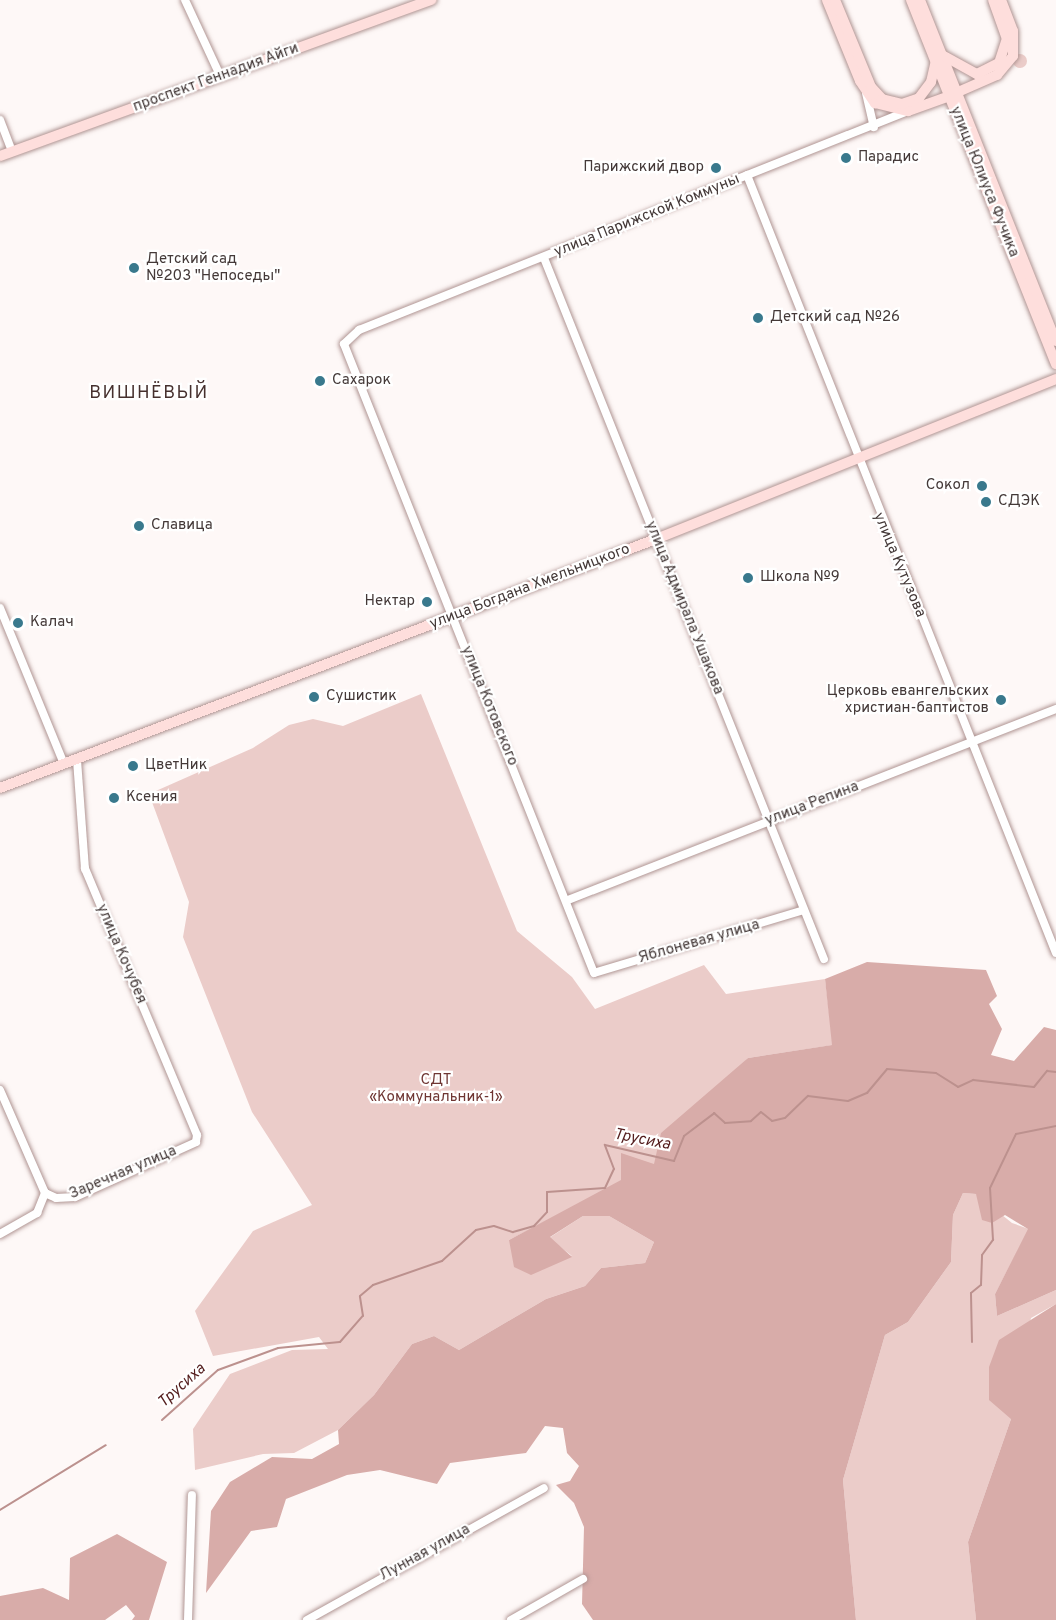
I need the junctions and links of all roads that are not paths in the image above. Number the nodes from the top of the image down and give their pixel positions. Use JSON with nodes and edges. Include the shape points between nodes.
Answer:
{"nodes":[{"id":1,"x":185,"y":0,"type":"edge"},
{"id":2,"x":414,"y":0,"type":"edge"},
{"id":3,"x":432,"y":0,"type":"edge"},
{"id":4,"x":827,"y":0,"type":"edge"},
{"id":5,"x":835,"y":0,"type":"edge"},
{"id":6,"x":911,"y":0,"type":"edge"},
{"id":7,"x":920,"y":0,"type":"edge"},
{"id":8,"x":993,"y":0,"type":"edge"},
{"id":9,"x":1001,"y":0,"type":"edge"},
{"id":10,"x":939,"y":58,"type":"junction"},
{"id":11,"x":220,"y":73,"type":"junction"},
{"id":12,"x":865,"y":92,"type":"junction"},
{"id":13,"x":954,"y":94,"type":"junction"},
{"id":14,"x":908,"y":111,"type":"junction"},
{"id":15,"x":0,"y":120,"type":"edge"},
{"id":16,"x":874,"y":126,"type":"junction"},
{"id":17,"x":5,"y":148,"type":"edge"},
{"id":18,"x":0,"y":156,"type":"edge"},
{"id":19,"x":747,"y":175,"type":"junction"},
{"id":20,"x":544,"y":258,"type":"junction"},
{"id":21,"x":346,"y":339,"type":"joint"},
{"id":22,"x":1056,"y":341,"type":"edge"},
{"id":23,"x":1056,"y":364,"type":"edge"},
{"id":24,"x":1056,"y":379,"type":"edge"},
{"id":25,"x":857,"y":459,"type":"junction"},
{"id":26,"x":656,"y":539,"type":"junction"},
{"id":27,"x":0,"y":608,"type":"edge"},
{"id":28,"x":452,"y":617,"type":"junction"},
{"id":29,"x":1056,"y":709,"type":"edge"},
{"id":30,"x":971,"y":742,"type":"junction"},
{"id":31,"x":77,"y":759,"type":"junction"},
{"id":32,"x":64,"y":764,"type":"junction"},
{"id":33,"x":0,"y":788,"type":"edge"},
{"id":34,"x":770,"y":821,"type":"junction"},
{"id":35,"x":568,"y":900,"type":"junction"},
{"id":36,"x":804,"y":910,"type":"junction"},
{"id":37,"x":1056,"y":953,"type":"edge"},
{"id":38,"x":824,"y":959,"type":"dead end"},
{"id":39,"x":594,"y":973,"type":"joint"},
{"id":40,"x":0,"y":1090,"type":"edge"},
{"id":41,"x":196,"y":1142,"type":"joint"},
{"id":42,"x":45,"y":1192,"type":"junction"},
{"id":43,"x":0,"y":1234,"type":"edge"},
{"id":44,"x":544,"y":1488,"type":"dead end"},
{"id":45,"x":192,"y":1495,"type":"dead end"},
{"id":46,"x":584,"y":1579,"type":"dead end"},
{"id":47,"x":188,"y":1620,"type":"edge"},
{"id":48,"x":308,"y":1620,"type":"edge"},
{"id":49,"x":511,"y":1620,"type":"edge"}],
"edges":[{"from":1,"to":11,"type":"street"},
{"from":2,"to":11,"type":"main road","name":"проспект Геннадия Айги"},
{"from":3,"to":11,"type":"main road","name":"проспект Геннадия Айги"},
{"from":4,"to":12,"type":"main road"},
{"from":5,"to":10,"type":"main road","via":[[871,87],[882,99],[902,104],[919,98],[932,82]]},
{"from":6,"to":10,"type":"main road","name":"улица Юлиуса Фучика"},
{"from":7,"to":10,"type":"main road","name":"улица Юлиуса Фучика"},
{"from":8,"to":10,"type":"main road","via":[[1007,39],[999,63],[977,75]]},
{"from":9,"to":13,"type":"main road","name":"улица Парижской Коммуны","via":[[1015,41],[1008,64],[997,75]]},
{"from":10,"to":13,"type":"main road","name":"улица Юлиуса Фучика"},
{"from":11,"to":17,"type":"main road","name":"проспект Геннадия Айги"},
{"from":11,"to":18,"type":"main road","name":"проспект Геннадия Айги"},
{"from":12,"to":14,"type":"main road","via":[[882,108]]},
{"from":12,"to":16,"type":"street"},
{"from":13,"to":14,"type":"main road","name":"улица Парижской Коммуны"},
{"from":13,"to":22,"type":"main road","name":"улица Юлиуса Фучика"},
{"from":13,"to":23,"type":"main road","name":"улица Юлиуса Фучика"},
{"from":14,"to":16,"type":"street","name":"улица Парижской Коммуны"},
{"from":15,"to":17,"type":"street"},
{"from":16,"to":19,"type":"street","name":"улица Парижской Коммуны"},
{"from":19,"to":20,"type":"street","name":"улица Парижской Коммуны"},
{"from":19,"to":25,"type":"street","name":"улица Кутузова"},
{"from":20,"to":21,"type":"street","name":"улица Парижской Коммуны"},
{"from":20,"to":26,"type":"street","name":"улица Адмирала Ушакова"},
{"from":21,"to":28,"type":"street","name":"улица Котовского","via":[[345,351]]},
{"from":24,"to":25,"type":"main road","name":"улица Богдана Хмельницкого"},
{"from":25,"to":26,"type":"main road","name":"улица Богдана Хмельницкого"},
{"from":25,"to":30,"type":"street","name":"улица Кутузова"},
{"from":26,"to":28,"type":"main road","name":"улица Богдана Хмельницкого"},
{"from":26,"to":34,"type":"street","name":"улица Адмирала Ушакова"},
{"from":27,"to":32,"type":"street"},
{"from":28,"to":31,"type":"main road","name":"улица Богдана Хмельницкого"},
{"from":28,"to":35,"type":"street","name":"улица Котовского"},
{"from":29,"to":30,"type":"street","name":"улица Репина"},
{"from":30,"to":34,"type":"street","name":"улица Репина"},
{"from":30,"to":37,"type":"street","name":"улица Кутузова"},
{"from":31,"to":32,"type":"main road","name":"улица Богдана Хмельницкого"},
{"from":31,"to":41,"type":"street","name":"улица Кочубея","via":[[85,869]]},
{"from":32,"to":33,"type":"main road","name":"улица Богдана Хмельницкого"},
{"from":34,"to":35,"type":"street","name":"улица Репина"},
{"from":34,"to":36,"type":"street","name":"улица Адмирала Ушакова"},
{"from":35,"to":39,"type":"street","name":"улица Котовского"},
{"from":36,"to":38,"type":"street","name":"улица Адмирала Ушакова"},
{"from":36,"to":39,"type":"street","name":"Яблоневая улица"},
{"from":40,"to":42,"type":"street"},
{"from":41,"to":42,"type":"street","name":"Заречная улица","via":[[75,1197],[56,1198]]},
{"from":42,"to":43,"type":"street","via":[[37,1213]]},
{"from":44,"to":48,"type":"street","name":"Лунная улица"},
{"from":45,"to":47,"type":"street"},
{"from":46,"to":49,"type":"street"}]}
